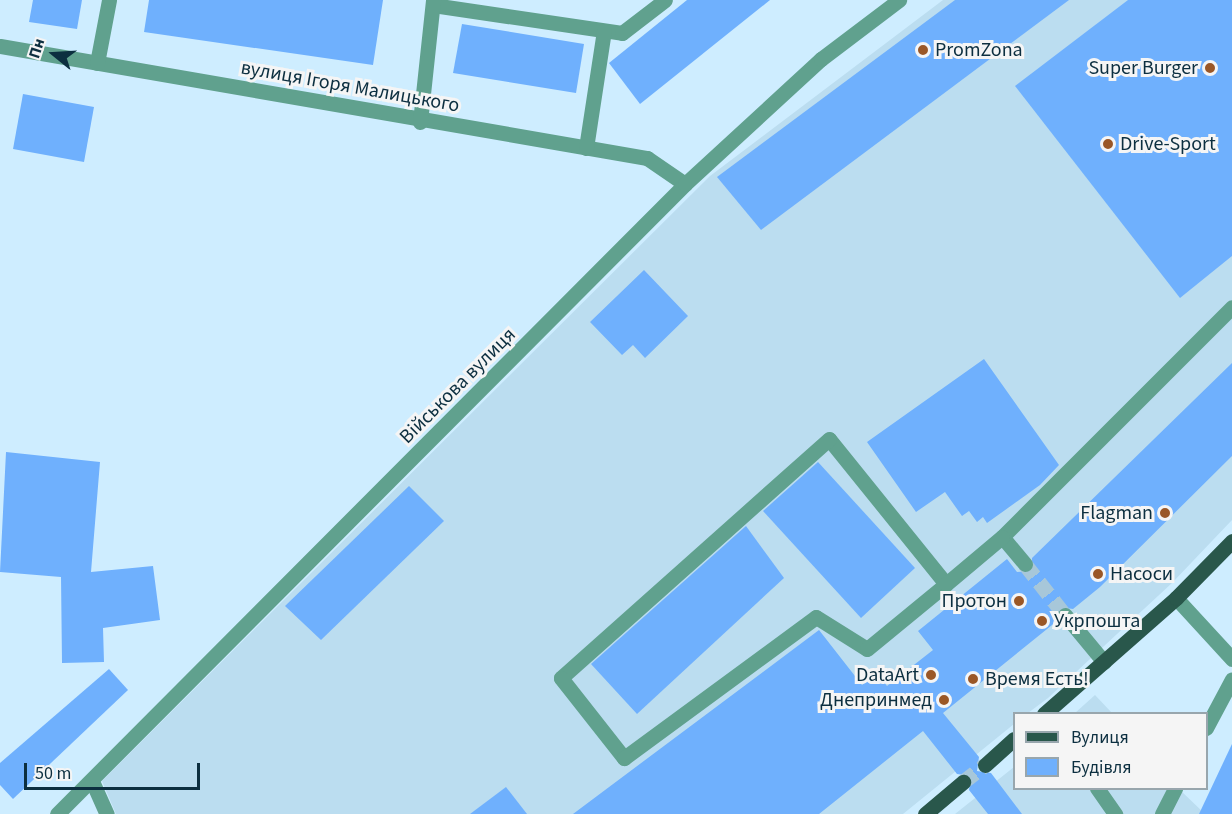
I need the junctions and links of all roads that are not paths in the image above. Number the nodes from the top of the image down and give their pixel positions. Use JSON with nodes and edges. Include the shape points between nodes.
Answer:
{"nodes":[{"id":1,"x":109,"y":0,"type":"edge"},
{"id":2,"x":665,"y":0,"type":"edge"},
{"id":3,"x":891,"y":2,"type":"edge"},
{"id":4,"x":433,"y":3,"type":"edge"},
{"id":5,"x":604,"y":31,"type":"junction"},
{"id":6,"x":0,"y":46,"type":"edge"},
{"id":7,"x":97,"y":63,"type":"junction"},
{"id":8,"x":420,"y":122,"type":"junction"},
{"id":9,"x":586,"y":148,"type":"junction"},
{"id":10,"x":685,"y":184,"type":"junction"},
{"id":11,"x":1232,"y":308,"type":"edge"},
{"id":12,"x":1002,"y":537,"type":"junction"},
{"id":13,"x":1232,"y":541,"type":"edge"},
{"id":14,"x":1025,"y":564,"type":"tunnel mouth"},
{"id":15,"x":946,"y":584,"type":"junction"},
{"id":16,"x":1176,"y":598,"type":"junction"},
{"id":17,"x":1065,"y":615,"type":"tunnel mouth"},
{"id":18,"x":1232,"y":659,"type":"edge"},
{"id":19,"x":1104,"y":662,"type":"junction"},
{"id":20,"x":1232,"y":679,"type":"edge"},
{"id":21,"x":1046,"y":712,"type":"edge"},
{"id":22,"x":1208,"y":724,"type":"edge"},
{"id":23,"x":1013,"y":740,"type":"edge"},
{"id":24,"x":985,"y":765,"type":"tunnel mouth"},
{"id":25,"x":92,"y":781,"type":"junction"},
{"id":26,"x":963,"y":782,"type":"tunnel mouth"},
{"id":27,"x":1098,"y":790,"type":"edge"},
{"id":28,"x":1174,"y":790,"type":"edge"},
{"id":29,"x":57,"y":814,"type":"edge"},
{"id":30,"x":106,"y":814,"type":"edge"},
{"id":31,"x":925,"y":814,"type":"edge"},
{"id":32,"x":1115,"y":814,"type":"edge"},
{"id":33,"x":1162,"y":814,"type":"edge"}],
"edges":[{"from":1,"to":7,"type":"street"},
{"from":2,"to":5,"type":"street","via":[[622,33]]},
{"from":3,"to":10,"type":"street","name":"Військова вулиця","via":[[821,59]]},
{"from":4,"to":5,"type":"street"},
{"from":4,"to":8,"type":"street"},
{"from":5,"to":9,"type":"street"},
{"from":6,"to":7,"type":"street","name":"вулиця Ігоря Малицького"},
{"from":7,"to":8,"type":"street","name":"вулиця Ігоря Малицького"},
{"from":8,"to":9,"type":"street","name":"вулиця Ігоря Малицького"},
{"from":9,"to":10,"type":"street","name":"вулиця Ігоря Малицького","via":[[647,158]]},
{"from":10,"to":25,"type":"street","name":"Військова вулиця"},
{"from":11,"to":12,"type":"street"},
{"from":12,"to":14,"type":"street"},
{"from":12,"to":15,"type":"street"},
{"from":13,"to":16,"type":"main road"},
{"from":15,"to":15,"type":"street","via":[[867,649],[816,617],[624,759],[561,678],[829,439]]},
{"from":16,"to":18,"type":"street"},
{"from":16,"to":19,"type":"main road"},
{"from":17,"to":19,"type":"street"},
{"from":19,"to":21,"type":"main road"},
{"from":20,"to":22,"type":"street"},
{"from":23,"to":24,"type":"main road"},
{"from":25,"to":29,"type":"street","name":"Військова вулиця"},
{"from":25,"to":30,"type":"street"},
{"from":26,"to":31,"type":"main road"},
{"from":27,"to":32,"type":"street"},
{"from":28,"to":33,"type":"street"}]}
